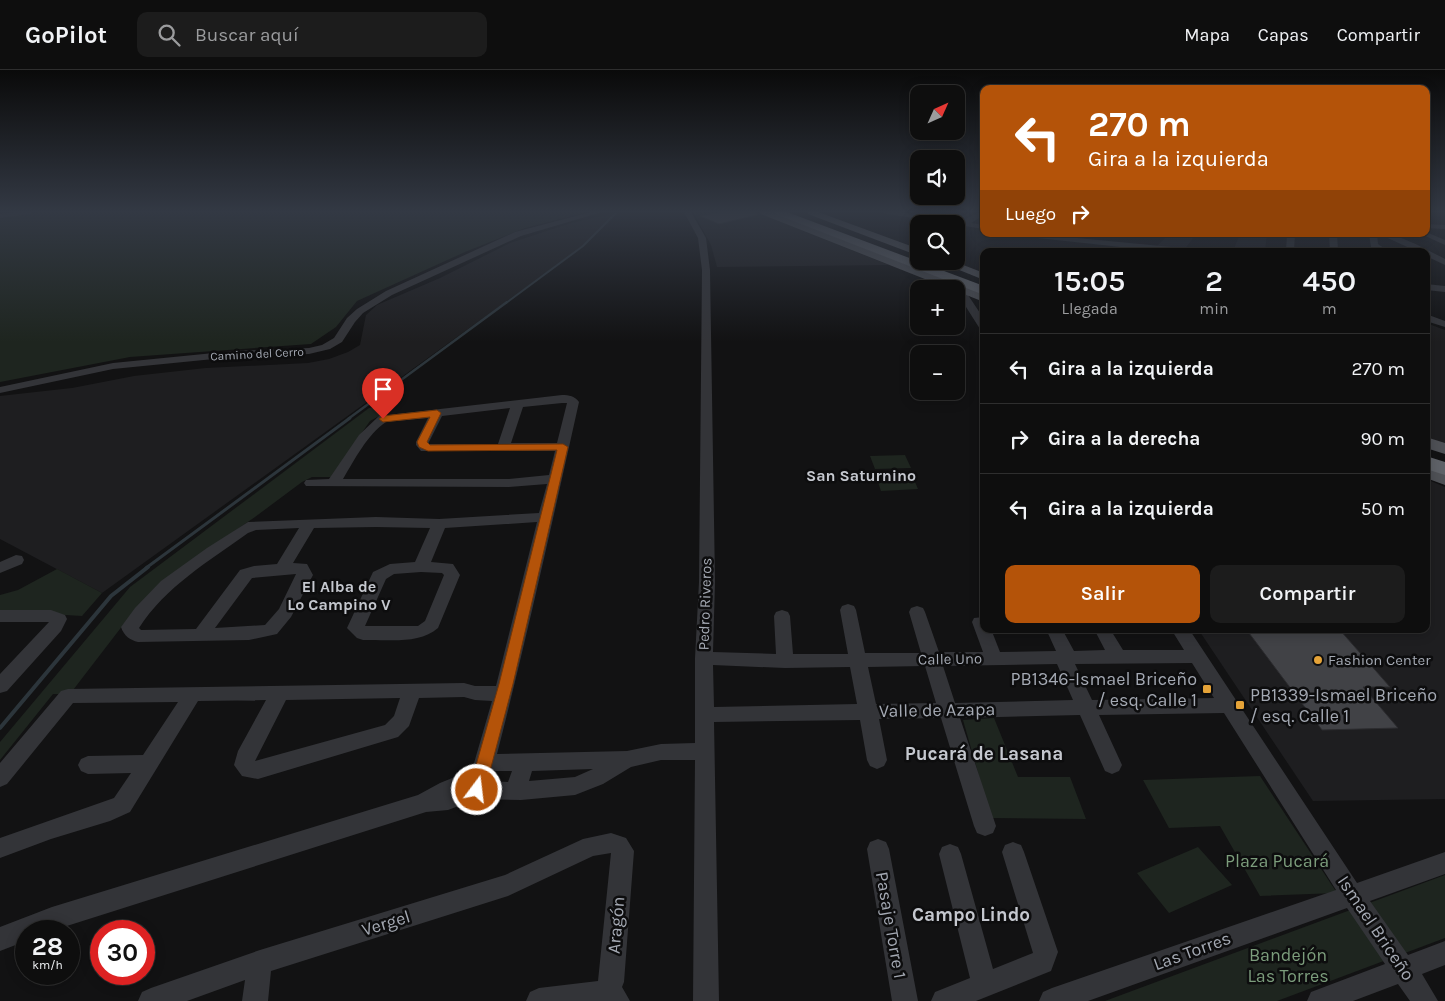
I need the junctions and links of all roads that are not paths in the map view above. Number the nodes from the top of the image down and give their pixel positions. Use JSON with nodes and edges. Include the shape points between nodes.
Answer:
{"nodes":[{"id":1,"x":471,"y":255,"type":"edge"},
{"id":2,"x":705,"y":255,"type":"edge"},
{"id":3,"x":872,"y":255,"type":"edge"},
{"id":4,"x":885,"y":255,"type":"edge"},
{"id":5,"x":1431,"y":255,"type":"edge"},
{"id":6,"x":1445,"y":263,"type":"edge"},
{"id":7,"x":1430,"y":264,"type":"edge"},
{"id":8,"x":950,"y":270,"type":"edge"},
{"id":9,"x":965,"y":270,"type":"edge"},
{"id":10,"x":980,"y":275,"type":"edge"},
{"id":11,"x":932,"y":280,"type":"edge"},
{"id":12,"x":980,"y":281,"type":"edge"},
{"id":13,"x":1430,"y":287,"type":"edge"},
{"id":14,"x":1445,"y":289,"type":"edge"},
{"id":15,"x":965,"y":292,"type":"edge"},
{"id":16,"x":980,"y":294,"type":"edge"},
{"id":17,"x":980,"y":295,"type":"edge"},
{"id":18,"x":965,"y":297,"type":"edge"},
{"id":19,"x":1430,"y":318,"type":"edge"},
{"id":20,"x":980,"y":321,"type":"edge"},
{"id":21,"x":1445,"y":324,"type":"edge"},
{"id":22,"x":0,"y":390,"type":"edge"},
{"id":23,"x":518,"y":404,"type":"junction"},
{"id":24,"x":437,"y":413,"type":"junction"},
{"id":25,"x":1430,"y":443,"type":"edge"},
{"id":26,"x":563,"y":447,"type":"junction"},
{"id":27,"x":503,"y":448,"type":"junction"},
{"id":28,"x":1445,"y":449,"type":"edge"},
{"id":29,"x":1430,"y":453,"type":"edge"},
{"id":30,"x":1445,"y":459,"type":"edge"},
{"id":31,"x":1430,"y":463,"type":"edge"},
{"id":32,"x":1445,"y":469,"type":"edge"},
{"id":33,"x":1430,"y":474,"type":"edge"},
{"id":34,"x":1445,"y":480,"type":"edge"},
{"id":35,"x":311,"y":482,"type":"dead end"},
{"id":36,"x":334,"y":482,"type":"junction"},
{"id":37,"x":555,"y":482,"type":"junction"},
{"id":38,"x":546,"y":520,"type":"junction"},
{"id":39,"x":439,"y":524,"type":"junction"},
{"id":40,"x":308,"y":525,"type":"junction"},
{"id":41,"x":16,"y":560,"type":"dead end"},
{"id":42,"x":421,"y":567,"type":"junction"},
{"id":43,"x":0,"y":568,"type":"edge"},
{"id":44,"x":282,"y":570,"type":"junction"},
{"id":45,"x":848,"y":610,"type":"dead end"},
{"id":46,"x":917,"y":612,"type":"dead end"},
{"id":47,"x":0,"y":616,"type":"edge"},
{"id":48,"x":782,"y":616,"type":"dead end"},
{"id":49,"x":984,"y":633,"type":"edge"},
{"id":50,"x":1055,"y":633,"type":"edge"},
{"id":51,"x":1104,"y":633,"type":"edge"},
{"id":52,"x":1183,"y":633,"type":"edge"},
{"id":53,"x":202,"y":634,"type":"junction"},
{"id":54,"x":1197,"y":656,"type":"junction"},
{"id":55,"x":1066,"y":657,"type":"junction"},
{"id":56,"x":1118,"y":657,"type":"junction"},
{"id":57,"x":704,"y":658,"type":"junction"},
{"id":58,"x":994,"y":658,"type":"junction"},
{"id":59,"x":932,"y":659,"type":"junction"},
{"id":60,"x":857,"y":660,"type":"junction"},
{"id":61,"x":785,"y":661,"type":"junction"},
{"id":62,"x":2,"y":681,"type":"edge"},
{"id":63,"x":505,"y":689,"type":"junction"},
{"id":64,"x":412,"y":691,"type":"junction"},
{"id":65,"x":280,"y":693,"type":"junction"},
{"id":66,"x":194,"y":694,"type":"junction"},
{"id":67,"x":1229,"y":705,"type":"junction"},
{"id":68,"x":1086,"y":708,"type":"junction"},
{"id":69,"x":948,"y":710,"type":"junction"},
{"id":70,"x":868,"y":711,"type":"junction"},
{"id":71,"x":704,"y":716,"type":"junction"},
{"id":72,"x":704,"y":751,"type":"junction"},
{"id":73,"x":627,"y":760,"type":"junction"},
{"id":74,"x":877,"y":760,"type":"dead end"},
{"id":75,"x":522,"y":762,"type":"junction"},
{"id":76,"x":149,"y":764,"type":"junction"},
{"id":77,"x":88,"y":765,"type":"dead end"},
{"id":78,"x":1112,"y":765,"type":"dead end"},
{"id":79,"x":481,"y":777,"type":"junction"},
{"id":80,"x":0,"y":778,"type":"edge"},
{"id":81,"x":514,"y":791,"type":"junction"},
{"id":82,"x":985,"y":826,"type":"dead end"},
{"id":83,"x":618,"y":845,"type":"joint"},
{"id":84,"x":0,"y":848,"type":"edge"},
{"id":85,"x":878,"y":849,"type":"dead end"},
{"id":86,"x":1013,"y":852,"type":"dead end"},
{"id":87,"x":950,"y":854,"type":"dead end"},
{"id":88,"x":1445,"y":862,"type":"edge"},
{"id":89,"x":1352,"y":895,"type":"junction"},
{"id":90,"x":0,"y":940,"type":"edge"},
{"id":91,"x":1445,"y":953,"type":"edge"},
{"id":92,"x":260,"y":962,"type":"junction"},
{"id":93,"x":1404,"y":969,"type":"junction"},
{"id":94,"x":985,"y":985,"type":"junction"},
{"id":95,"x":612,"y":995,"type":"edge"},
{"id":96,"x":151,"y":1001,"type":"edge"},
{"id":97,"x":255,"y":1001,"type":"edge"},
{"id":98,"x":539,"y":1001,"type":"edge"},
{"id":99,"x":706,"y":1001,"type":"edge"},
{"id":100,"x":905,"y":1001,"type":"edge"},
{"id":101,"x":944,"y":1001,"type":"edge"},
{"id":102,"x":1052,"y":1001,"type":"edge"},
{"id":103,"x":1320,"y":1001,"type":"edge"},
{"id":104,"x":1425,"y":1001,"type":"edge"}],
"edges":[{"from":1,"to":22,"type":"street","name":"Camino del Cerro","via":[[389,293],[360,311],[338,340],[326,347],[113,366]]},
{"from":2,"to":57,"type":"street","name":"Pedro Riveros","via":[[707,582]]},
{"from":3,"to":11,"type":"main road"},
{"from":4,"to":16,"type":"highway"},
{"from":5,"to":6,"type":"street"},
{"from":6,"to":7,"type":"street"},
{"from":8,"to":12,"type":"highway"},
{"from":9,"to":10,"type":"main road"},
{"from":13,"to":14,"type":"street"},
{"from":15,"to":17,"type":"main road"},
{"from":18,"to":20,"type":"street"},
{"from":19,"to":21,"type":"street"},
{"from":23,"to":24,"type":"street"},
{"from":23,"to":26,"type":"street","via":[[572,401],[574,404]]},
{"from":23,"to":27,"type":"street"},
{"from":24,"to":27,"type":"street","via":[[422,442],[424,447]]},
{"from":24,"to":36,"type":"street","via":[[379,421]]},
{"from":25,"to":28,"type":"main road"},
{"from":26,"to":27,"type":"street"},
{"from":26,"to":37,"type":"street"},
{"from":29,"to":30,"type":"highway"},
{"from":31,"to":32,"type":"highway"},
{"from":33,"to":34,"type":"main road"},
{"from":35,"to":36,"type":"street"},
{"from":36,"to":37,"type":"street"},
{"from":37,"to":38,"type":"street"},
{"from":38,"to":39,"type":"street"},
{"from":38,"to":63,"type":"street"},
{"from":39,"to":40,"type":"street"},
{"from":39,"to":42,"type":"street"},
{"from":40,"to":44,"type":"street"},
{"from":40,"to":53,"type":"street","via":[[261,523],[243,530],[164,587],[130,627],[138,636]]},
{"from":41,"to":43,"type":"street"},
{"from":42,"to":42,"type":"street","via":[[390,569],[380,576],[356,628],[358,632],[420,632],[432,624],[452,574],[448,568]]},
{"from":44,"to":53,"type":"street","via":[[246,574]]},
{"from":44,"to":53,"type":"street","via":[[301,568],[305,574],[277,625],[265,633]]},
{"from":45,"to":60,"type":"street"},
{"from":46,"to":59,"type":"street"},
{"from":47,"to":62,"type":"street","via":[[51,616],[59,620]]},
{"from":48,"to":61,"type":"street"},
{"from":49,"to":58,"type":"street"},
{"from":50,"to":55,"type":"street"},
{"from":51,"to":56,"type":"street"},
{"from":52,"to":54,"type":"street","name":"Ismael Briceño"},
{"from":54,"to":56,"type":"street","name":"Calle Uno"},
{"from":54,"to":67,"type":"street","name":"Ismael Briceño"},
{"from":55,"to":56,"type":"street","name":"Calle Uno"},
{"from":55,"to":58,"type":"street","name":"Calle Uno"},
{"from":55,"to":68,"type":"street"},
{"from":57,"to":61,"type":"street","name":"Calle Uno"},
{"from":57,"to":71,"type":"street","name":"Pedro Riveros"},
{"from":58,"to":59,"type":"street","name":"Calle Uno"},
{"from":59,"to":60,"type":"street","name":"Calle Uno"},
{"from":59,"to":69,"type":"street"},
{"from":60,"to":61,"type":"street","name":"Calle Uno"},
{"from":60,"to":70,"type":"street"},
{"from":63,"to":64,"type":"street","via":[[475,693],[464,690]]},
{"from":63,"to":79,"type":"street"},
{"from":64,"to":65,"type":"street"},
{"from":64,"to":65,"type":"street","via":[[399,724],[391,731],[249,770],[244,765],[245,757]]},
{"from":65,"to":66,"type":"street"},
{"from":66,"to":76,"type":"street"},
{"from":66,"to":80,"type":"street","via":[[68,696]]},
{"from":67,"to":68,"type":"street","name":"Valle de Azapa"},
{"from":67,"to":89,"type":"street","name":"Ismael Briceño"},
{"from":68,"to":69,"type":"street","name":"Valle de Azapa"},
{"from":68,"to":78,"type":"street"},
{"from":69,"to":70,"type":"street","name":"Valle de Azapa"},
{"from":69,"to":82,"type":"street"},
{"from":70,"to":71,"type":"street","name":"Valle de Azapa"},
{"from":70,"to":74,"type":"street"},
{"from":71,"to":72,"type":"street","name":"Pedro Riveros"},
{"from":72,"to":73,"type":"street","via":[[661,752]]},
{"from":72,"to":99,"type":"street","name":"Pedro Riveros"},
{"from":73,"to":75,"type":"street"},
{"from":73,"to":81,"type":"street","via":[[575,786]]},
{"from":75,"to":79,"type":"street"},
{"from":75,"to":81,"type":"street","via":[[522,775]]},
{"from":76,"to":77,"type":"street"},
{"from":76,"to":84,"type":"street","via":[[127,799],[116,809]]},
{"from":79,"to":81,"type":"street"},
{"from":79,"to":90,"type":"street","via":[[448,801],[424,803],[52,920]]},
{"from":83,"to":92,"type":"street","name":"Vergel","via":[[591,846],[508,886]]},
{"from":83,"to":95,"type":"street","name":"Aragón","via":[[623,851]]},
{"from":85,"to":100,"type":"street","name":"Pasaje Torre 1"},
{"from":86,"to":94,"type":"street","via":[[1046,952],[1042,962]]},
{"from":87,"to":94,"type":"street"},
{"from":88,"to":89,"type":"street","name":"Las Torres"},
{"from":89,"to":93,"type":"street","name":"Ismael Briceño"},
{"from":89,"to":102,"type":"street","name":"Las Torres"},
{"from":91,"to":93,"type":"street"},
{"from":92,"to":96,"type":"street","name":"Vergel"},
{"from":92,"to":97,"type":"street"},
{"from":93,"to":103,"type":"street"},
{"from":93,"to":104,"type":"street","name":"Ismael Briceño"},
{"from":94,"to":101,"type":"street"},
{"from":95,"to":98,"type":"street"}]}
